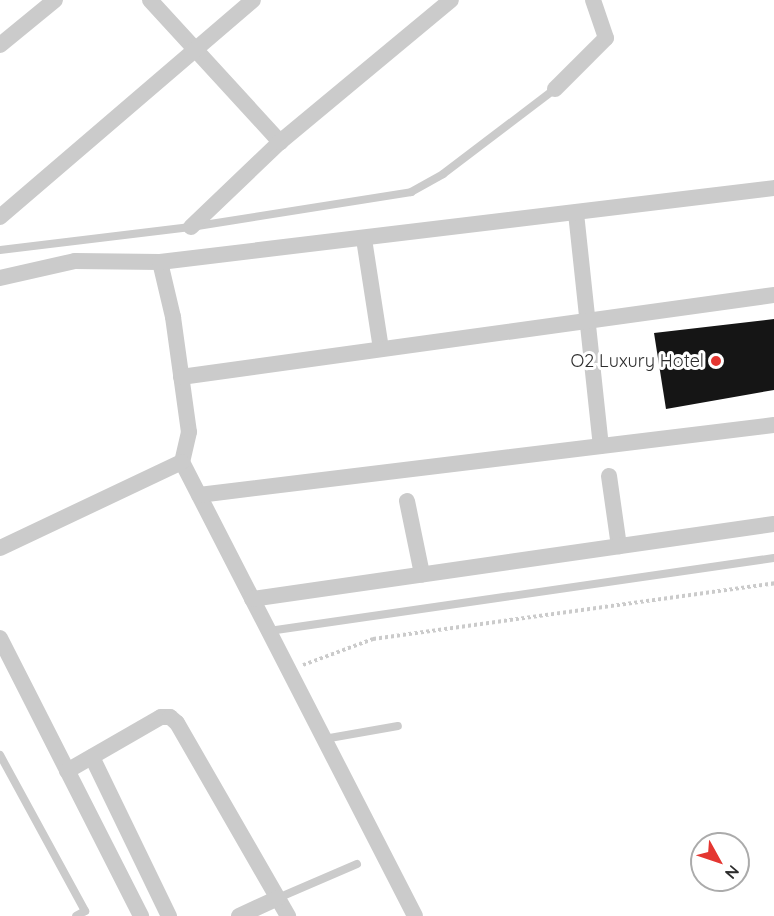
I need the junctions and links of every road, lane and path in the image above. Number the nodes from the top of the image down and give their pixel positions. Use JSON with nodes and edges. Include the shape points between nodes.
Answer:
{"nodes":[{"id":1,"x":55,"y":0,"type":"edge"},
{"id":2,"x":150,"y":0,"type":"edge"},
{"id":3,"x":253,"y":0,"type":"edge"},
{"id":4,"x":451,"y":0,"type":"edge"},
{"id":5,"x":593,"y":0,"type":"edge"},
{"id":6,"x":0,"y":45,"type":"edge"},
{"id":7,"x":195,"y":51,"type":"junction"},
{"id":8,"x":555,"y":89,"type":"joint"},
{"id":9,"x":280,"y":142,"type":"junction"},
{"id":10,"x":774,"y":188,"type":"edge"},
{"id":11,"x":576,"y":213,"type":"junction"},
{"id":12,"x":0,"y":217,"type":"edge"},
{"id":13,"x":191,"y":227,"type":"junction"},
{"id":14,"x":364,"y":239,"type":"junction"},
{"id":15,"x":0,"y":250,"type":"edge"},
{"id":16,"x":160,"y":262,"type":"junction"},
{"id":17,"x":0,"y":278,"type":"edge"},
{"id":18,"x":774,"y":295,"type":"edge"},
{"id":19,"x":589,"y":319,"type":"junction"},
{"id":20,"x":381,"y":349,"type":"junction"},
{"id":21,"x":181,"y":377,"type":"junction"},
{"id":22,"x":774,"y":425,"type":"edge"},
{"id":23,"x":602,"y":446,"type":"junction"},
{"id":24,"x":182,"y":462,"type":"junction"},
{"id":25,"x":609,"y":476,"type":"dead end"},
{"id":26,"x":199,"y":495,"type":"junction"},
{"id":27,"x":407,"y":501,"type":"dead end"},
{"id":28,"x":774,"y":524,"type":"edge"},
{"id":29,"x":619,"y":546,"type":"junction"},
{"id":30,"x":0,"y":548,"type":"edge"},
{"id":31,"x":774,"y":558,"type":"edge"},
{"id":32,"x":422,"y":574,"type":"junction"},
{"id":33,"x":774,"y":583,"type":"edge"},
{"id":34,"x":252,"y":599,"type":"junction"},
{"id":35,"x":268,"y":632,"type":"junction"},
{"id":36,"x":0,"y":638,"type":"edge"},
{"id":37,"x":288,"y":670,"type":"junction"},
{"id":38,"x":399,"y":726,"type":"dead end"},
{"id":39,"x":323,"y":739,"type":"junction"},
{"id":40,"x":0,"y":755,"type":"edge"},
{"id":41,"x":92,"y":757,"type":"junction"},
{"id":42,"x":67,"y":771,"type":"junction"},
{"id":43,"x":357,"y":864,"type":"dead end"},
{"id":44,"x":278,"y":898,"type":"junction"},
{"id":45,"x":87,"y":913,"type":"edge"},
{"id":46,"x":76,"y":916,"type":"edge"},
{"id":47,"x":141,"y":916,"type":"edge"},
{"id":48,"x":169,"y":916,"type":"edge"},
{"id":49,"x":239,"y":916,"type":"edge"},
{"id":50,"x":288,"y":916,"type":"edge"},
{"id":51,"x":415,"y":916,"type":"edge"}],
"edges":[{"from":1,"to":6,"type":"street"},
{"from":2,"to":7,"type":"street"},
{"from":3,"to":7,"type":"street"},
{"from":4,"to":9,"type":"street"},
{"from":5,"to":8,"type":"street","via":[[606,38]]},
{"from":7,"to":9,"type":"street"},
{"from":7,"to":12,"type":"street"},
{"from":8,"to":13,"type":"lane","via":[[443,174],[411,192]]},
{"from":9,"to":13,"type":"street"},
{"from":10,"to":11,"type":"street"},
{"from":11,"to":14,"type":"street"},
{"from":11,"to":19,"type":"street"},
{"from":13,"to":15,"type":"lane"},
{"from":14,"to":16,"type":"street"},
{"from":14,"to":20,"type":"street"},
{"from":16,"to":17,"type":"street","via":[[75,261]]},
{"from":16,"to":21,"type":"street"},
{"from":18,"to":19,"type":"street"},
{"from":19,"to":20,"type":"street"},
{"from":19,"to":23,"type":"street"},
{"from":20,"to":21,"type":"street"},
{"from":21,"to":24,"type":"street","via":[[189,432]]},
{"from":22,"to":23,"type":"street"},
{"from":23,"to":26,"type":"street"},
{"from":24,"to":26,"type":"street"},
{"from":24,"to":30,"type":"street"},
{"from":25,"to":29,"type":"street"},
{"from":26,"to":34,"type":"street"},
{"from":27,"to":32,"type":"street"},
{"from":28,"to":29,"type":"street"},
{"from":29,"to":32,"type":"street"},
{"from":31,"to":35,"type":"lane"},
{"from":32,"to":34,"type":"street"},
{"from":33,"to":37,"type":"path","via":[[373,639]]},
{"from":34,"to":35,"type":"street"},
{"from":35,"to":37,"type":"street"},
{"from":36,"to":42,"type":"street"},
{"from":37,"to":39,"type":"street"},
{"from":38,"to":39,"type":"lane"},
{"from":39,"to":51,"type":"street"},
{"from":40,"to":45,"type":"lane"},
{"from":41,"to":42,"type":"street"},
{"from":41,"to":44,"type":"street","via":[[161,717],[170,717]]},
{"from":41,"to":48,"type":"street"},
{"from":42,"to":47,"type":"street"},
{"from":43,"to":44,"type":"lane"},
{"from":44,"to":49,"type":"street"},
{"from":44,"to":50,"type":"street"},
{"from":45,"to":46,"type":"lane"}]}
